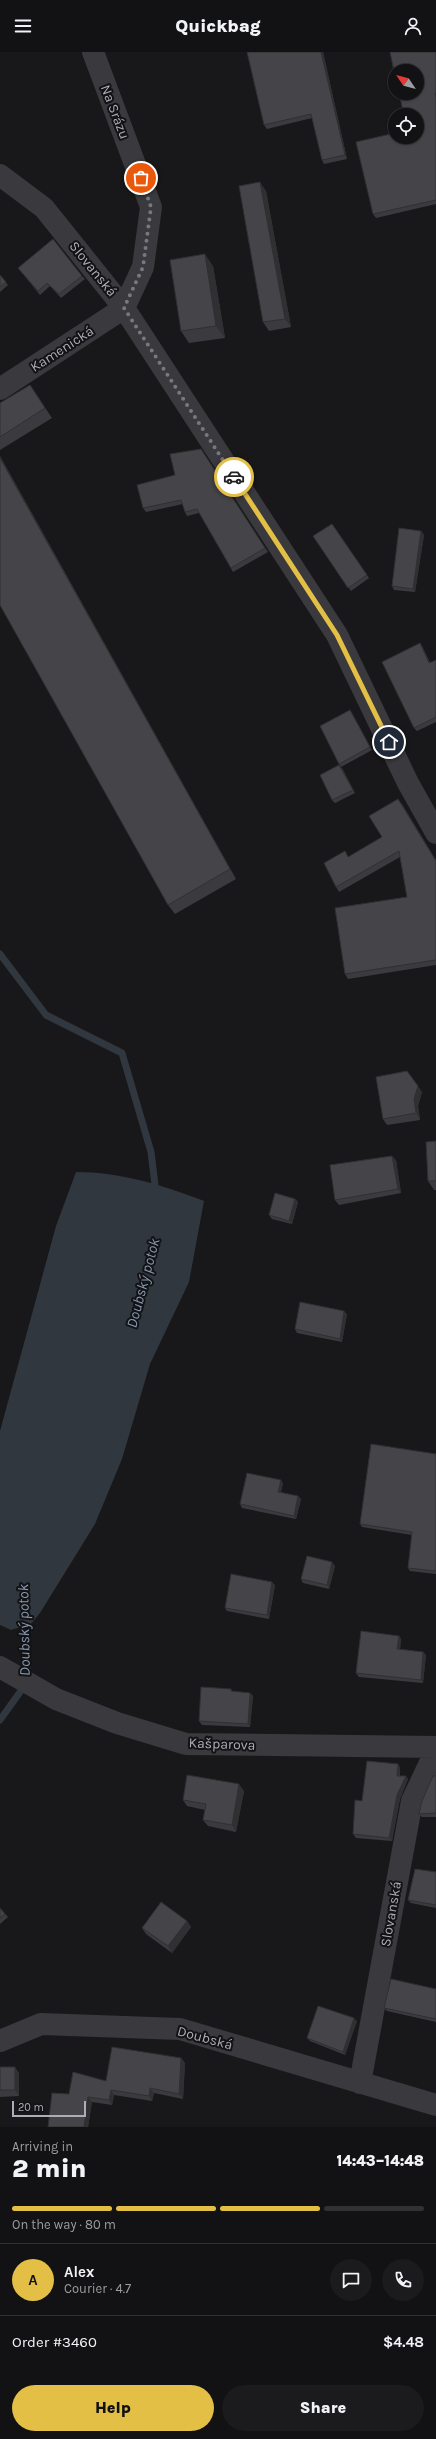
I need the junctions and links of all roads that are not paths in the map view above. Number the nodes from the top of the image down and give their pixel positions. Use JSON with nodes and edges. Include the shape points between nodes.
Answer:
{"nodes":[{"id":1,"x":93,"y":52,"type":"edge"},
{"id":2,"x":0,"y":175,"type":"edge"},
{"id":3,"x":124,"y":308,"type":"junction"},
{"id":4,"x":0,"y":389,"type":"edge"},
{"id":5,"x":436,"y":833,"type":"edge"},
{"id":6,"x":7,"y":1672,"type":"edge"},
{"id":7,"x":436,"y":1748,"type":"edge"},
{"id":8,"x":0,"y":2040,"type":"edge"},
{"id":9,"x":360,"y":2083,"type":"junction"},
{"id":10,"x":436,"y":2105,"type":"edge"}],
"edges":[{"from":1,"to":3,"type":"street","name":"Na Srázu","via":[[151,207],[143,267]]},
{"from":2,"to":3,"type":"street","name":"Slovanská","via":[[44,208]]},
{"from":3,"to":4,"type":"street","name":"Kamenická"},
{"from":3,"to":5,"type":"street","name":"Slovanská","via":[[337,635],[408,783]]},
{"from":6,"to":7,"type":"street","name":"Kašparova","via":[[56,1699],[117,1724],[186,1744]]},
{"from":7,"to":9,"type":"street","name":"Slovanská","via":[[412,1801]]},
{"from":8,"to":9,"type":"street","name":"Doubská","via":[[41,2024],[180,2029]]},
{"from":9,"to":10,"type":"street","name":"Doubská"}]}
